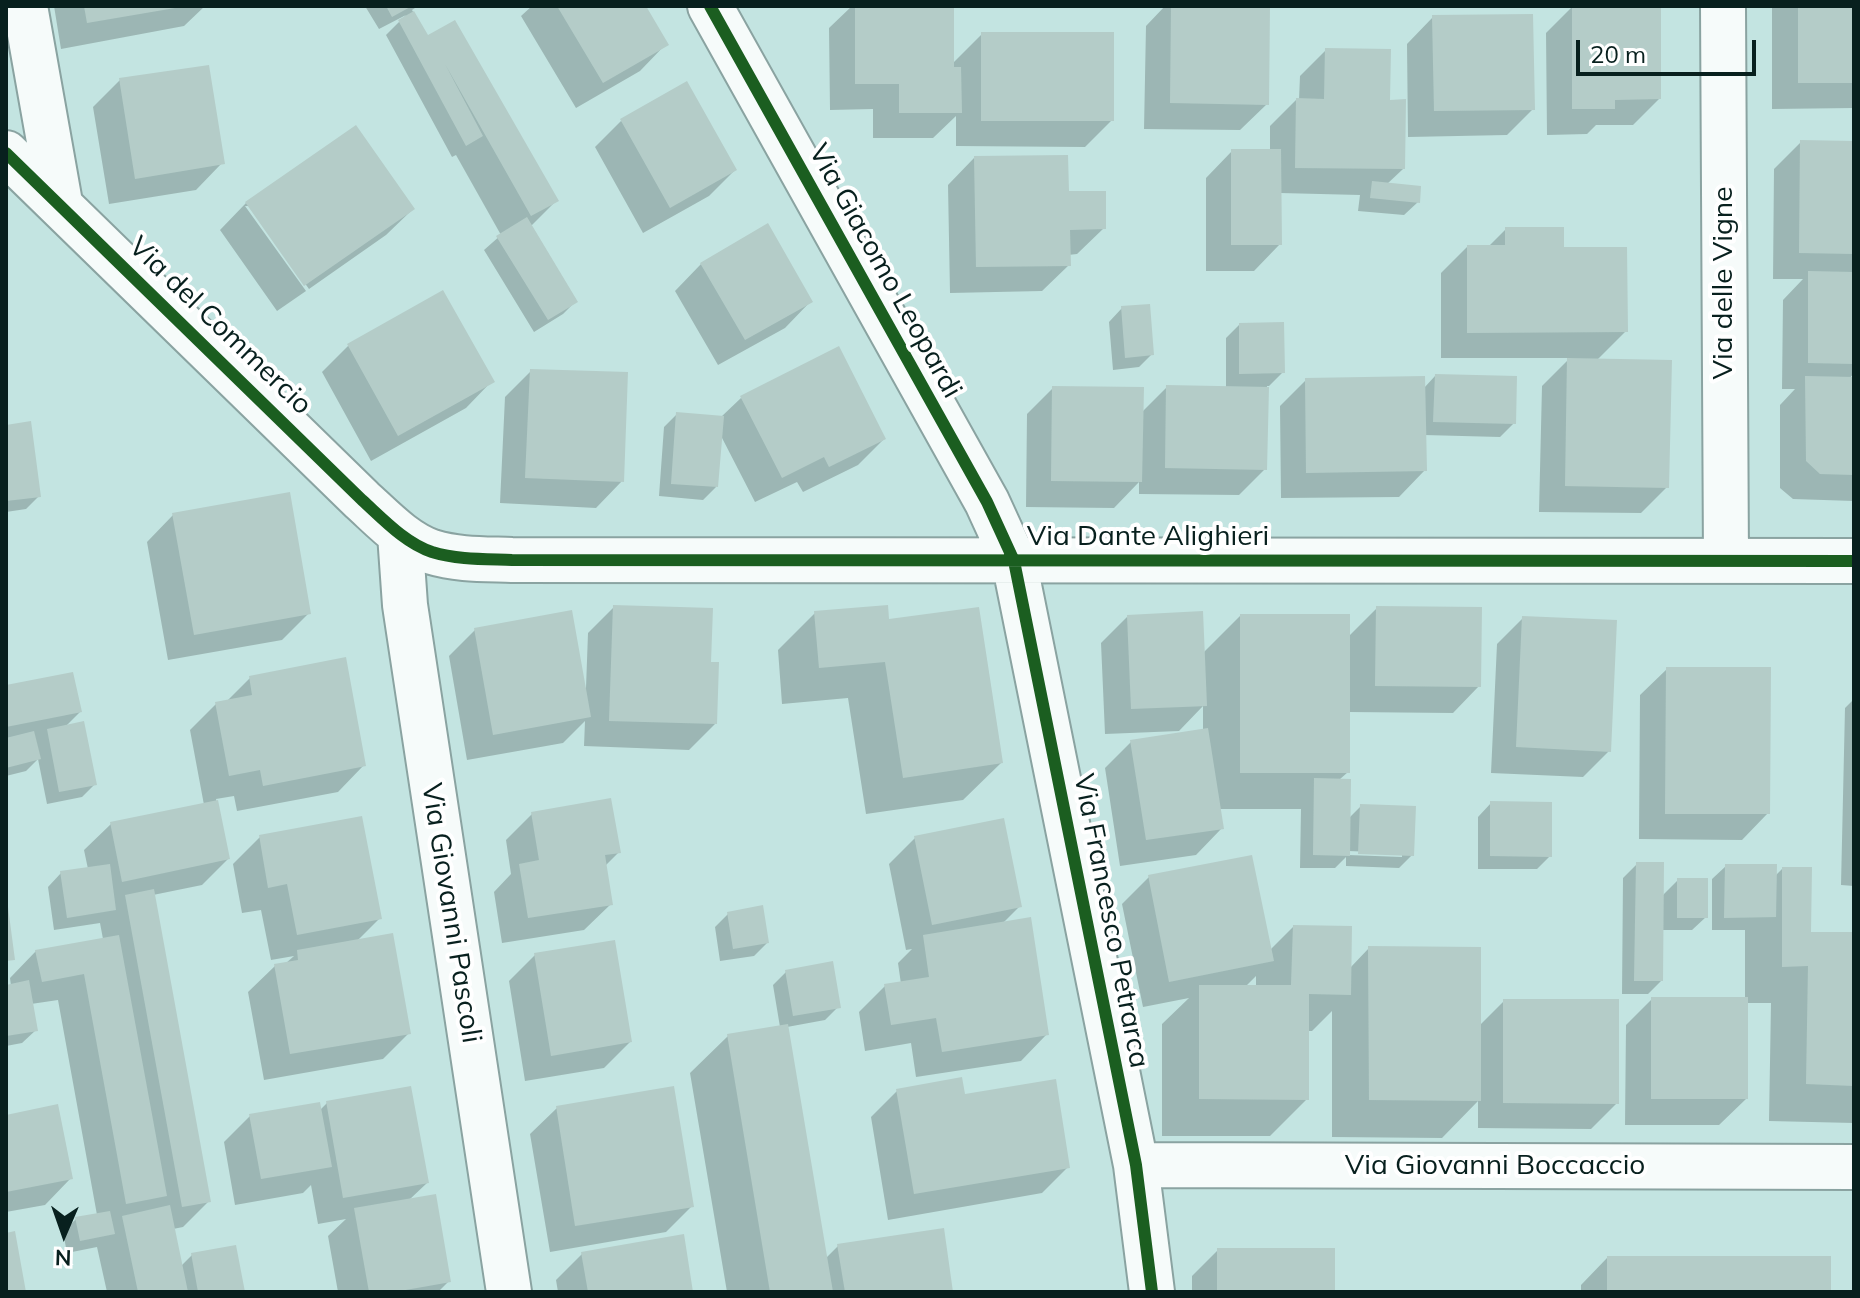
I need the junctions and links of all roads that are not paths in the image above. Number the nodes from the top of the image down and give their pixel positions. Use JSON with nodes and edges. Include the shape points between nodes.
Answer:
{"nodes":[{"id":1,"x":25,"y":6,"type":"edge"},
{"id":2,"x":710,"y":6,"type":"edge"},
{"id":3,"x":1723,"y":6,"type":"edge"},
{"id":4,"x":6,"y":153,"type":"edge"},
{"id":5,"x":60,"y":203,"type":"junction"},
{"id":6,"x":400,"y":534,"type":"junction"},
{"id":7,"x":1726,"y":560,"type":"junction"},
{"id":8,"x":1014,"y":561,"type":"junction"},
{"id":9,"x":1854,"y":561,"type":"edge"},
{"id":10,"x":1136,"y":1165,"type":"junction"},
{"id":11,"x":1854,"y":1167,"type":"edge"},
{"id":12,"x":509,"y":1292,"type":"edge"},
{"id":13,"x":1152,"y":1292,"type":"edge"}],
"edges":[{"from":1,"to":5,"type":"street"},
{"from":2,"to":8,"type":"street","name":"Via Giacomo Leopardi","via":[[987,502]]},
{"from":3,"to":7,"type":"street","name":"Via delle Vigne"},
{"from":4,"to":5,"type":"street","name":"Via del Commercio"},
{"from":5,"to":6,"type":"street","name":"Via del Commercio"},
{"from":6,"to":8,"type":"street","name":"Via Dante Alighieri","via":[[429,551],[463,559]]},
{"from":6,"to":12,"type":"street","name":"Via Giovanni Pascoli","via":[[405,605]]},
{"from":7,"to":8,"type":"street","name":"Via Dante Alighieri"},
{"from":7,"to":9,"type":"street","name":"Via Dante Alighieri"},
{"from":8,"to":10,"type":"street","name":"Via Francesco Petrarca"},
{"from":10,"to":11,"type":"street","name":"Via Giovanni Boccaccio"},
{"from":10,"to":13,"type":"street","name":"Via Francesco Petrarca"}]}
